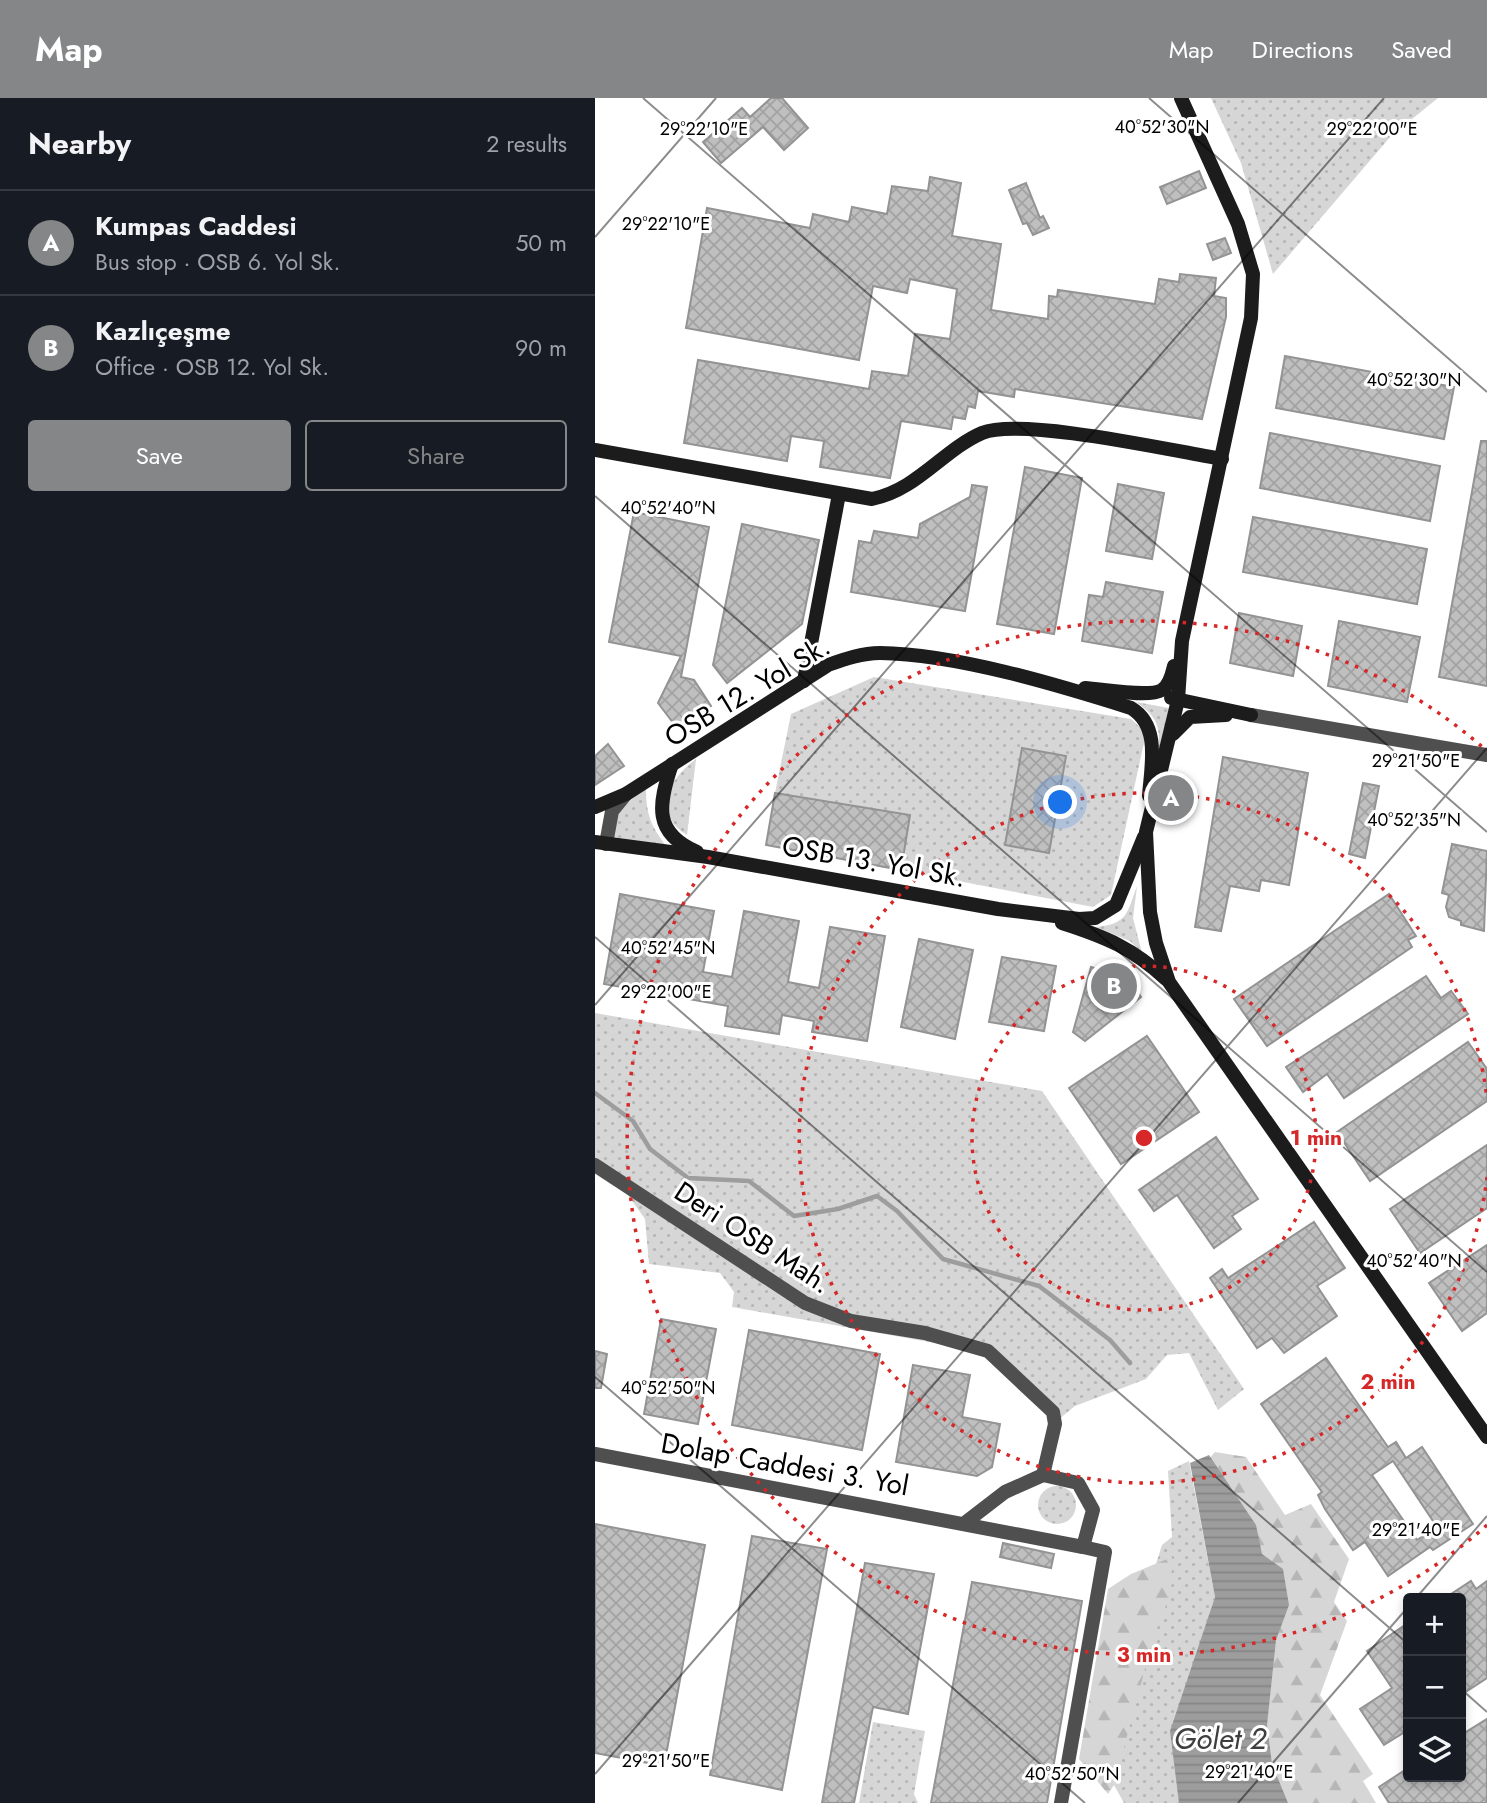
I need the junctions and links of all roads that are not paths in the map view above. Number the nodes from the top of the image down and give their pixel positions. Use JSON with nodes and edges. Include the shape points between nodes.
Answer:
{"nodes":[{"id":1,"x":1181,"y":98,"type":"edge"},
{"id":2,"x":595,"y":450,"type":"edge"},
{"id":3,"x":1222,"y":459,"type":"junction"},
{"id":4,"x":839,"y":494,"type":"junction"},
{"id":5,"x":1182,"y":641,"type":"junction"},
{"id":6,"x":1179,"y":678,"type":"junction"},
{"id":7,"x":804,"y":681,"type":"junction"},
{"id":8,"x":1058,"y":685,"type":"junction"},
{"id":9,"x":1148,"y":693,"type":"junction"},
{"id":10,"x":1178,"y":699,"type":"junction"},
{"id":11,"x":1202,"y":704,"type":"junction"},
{"id":12,"x":1251,"y":715,"type":"junction"},
{"id":13,"x":1170,"y":737,"type":"junction"},
{"id":14,"x":1487,"y":755,"type":"edge"},
{"id":15,"x":672,"y":764,"type":"junction"},
{"id":16,"x":626,"y":794,"type":"junction"},
{"id":17,"x":595,"y":807,"type":"edge"},
{"id":18,"x":1146,"y":832,"type":"junction"},
{"id":19,"x":600,"y":843,"type":"edge"},
{"id":20,"x":708,"y":857,"type":"junction"},
{"id":21,"x":1031,"y":914,"type":"junction"},
{"id":22,"x":1169,"y":982,"type":"junction"},
{"id":23,"x":595,"y":1165,"type":"edge"},
{"id":24,"x":1487,"y":1437,"type":"edge"},
{"id":25,"x":595,"y":1454,"type":"edge"},
{"id":26,"x":1043,"y":1475,"type":"junction"},
{"id":27,"x":966,"y":1522,"type":"junction"},
{"id":28,"x":1083,"y":1547,"type":"junction"},
{"id":29,"x":1061,"y":1803,"type":"edge"}],
"edges":[{"from":1,"to":3,"type":"main road","via":[[1238,224],[1253,274],[1251,318]]},
{"from":2,"to":4,"type":"main road"},
{"from":3,"to":4,"type":"main road","via":[[1034,429],[983,433],[892,495],[872,499]]},
{"from":3,"to":5,"type":"main road"},
{"from":4,"to":7,"type":"main road"},
{"from":5,"to":6,"type":"main road"},
{"from":5,"to":9,"type":"main road","via":[[1169,683],[1161,691]]},
{"from":6,"to":10,"type":"main road"},
{"from":6,"to":11,"type":"street","via":[[1188,697]]},
{"from":7,"to":8,"type":"main road","name":"OSB 12. Yol Sk.","via":[[828,665],[878,653]]},
{"from":7,"to":15,"type":"main road","name":"OSB 12. Yol Sk."},
{"from":8,"to":9,"type":"main road"},
{"from":8,"to":18,"type":"main road","via":[[1131,708],[1149,725],[1152,752]]},
{"from":9,"to":10,"type":"main road"},
{"from":10,"to":11,"type":"main road"},
{"from":10,"to":13,"type":"main road"},
{"from":11,"to":12,"type":"main road"},
{"from":12,"to":13,"type":"main road","via":[[1190,716]]},
{"from":12,"to":14,"type":"street"},
{"from":13,"to":18,"type":"main road"},
{"from":15,"to":16,"type":"main road","name":"OSB 12. Yol Sk."},
{"from":15,"to":20,"type":"main road","via":[[663,791],[662,824],[679,844]]},
{"from":16,"to":17,"type":"main road","name":"OSB 12. Yol Sk."},
{"from":16,"to":19,"type":"street","via":[[612,811]]},
{"from":18,"to":21,"type":"main road","via":[[1122,894],[1108,913],[1095,919]]},
{"from":18,"to":22,"type":"main road","via":[[1150,912]]},
{"from":19,"to":20,"type":"main road"},
{"from":20,"to":21,"type":"main road","name":"OSB 13. Yol Sk."},
{"from":21,"to":22,"type":"main road","via":[[1108,938],[1138,954]]},
{"from":22,"to":24,"type":"main road"},
{"from":23,"to":26,"type":"street","name":"Deri OSB Mah.","via":[[805,1303],[851,1321],[925,1333],[988,1351],[1053,1412],[1055,1424]]},
{"from":25,"to":27,"type":"street","name":"Dolap Caddesi 3. Yol"},
{"from":26,"to":27,"type":"street","via":[[1005,1492]]},
{"from":26,"to":28,"type":"street","via":[[1078,1483],[1093,1510]]},
{"from":27,"to":28,"type":"street","name":"Dolap Caddesi 3. Yol"},
{"from":28,"to":29,"type":"street","via":[[1105,1552]]}]}
